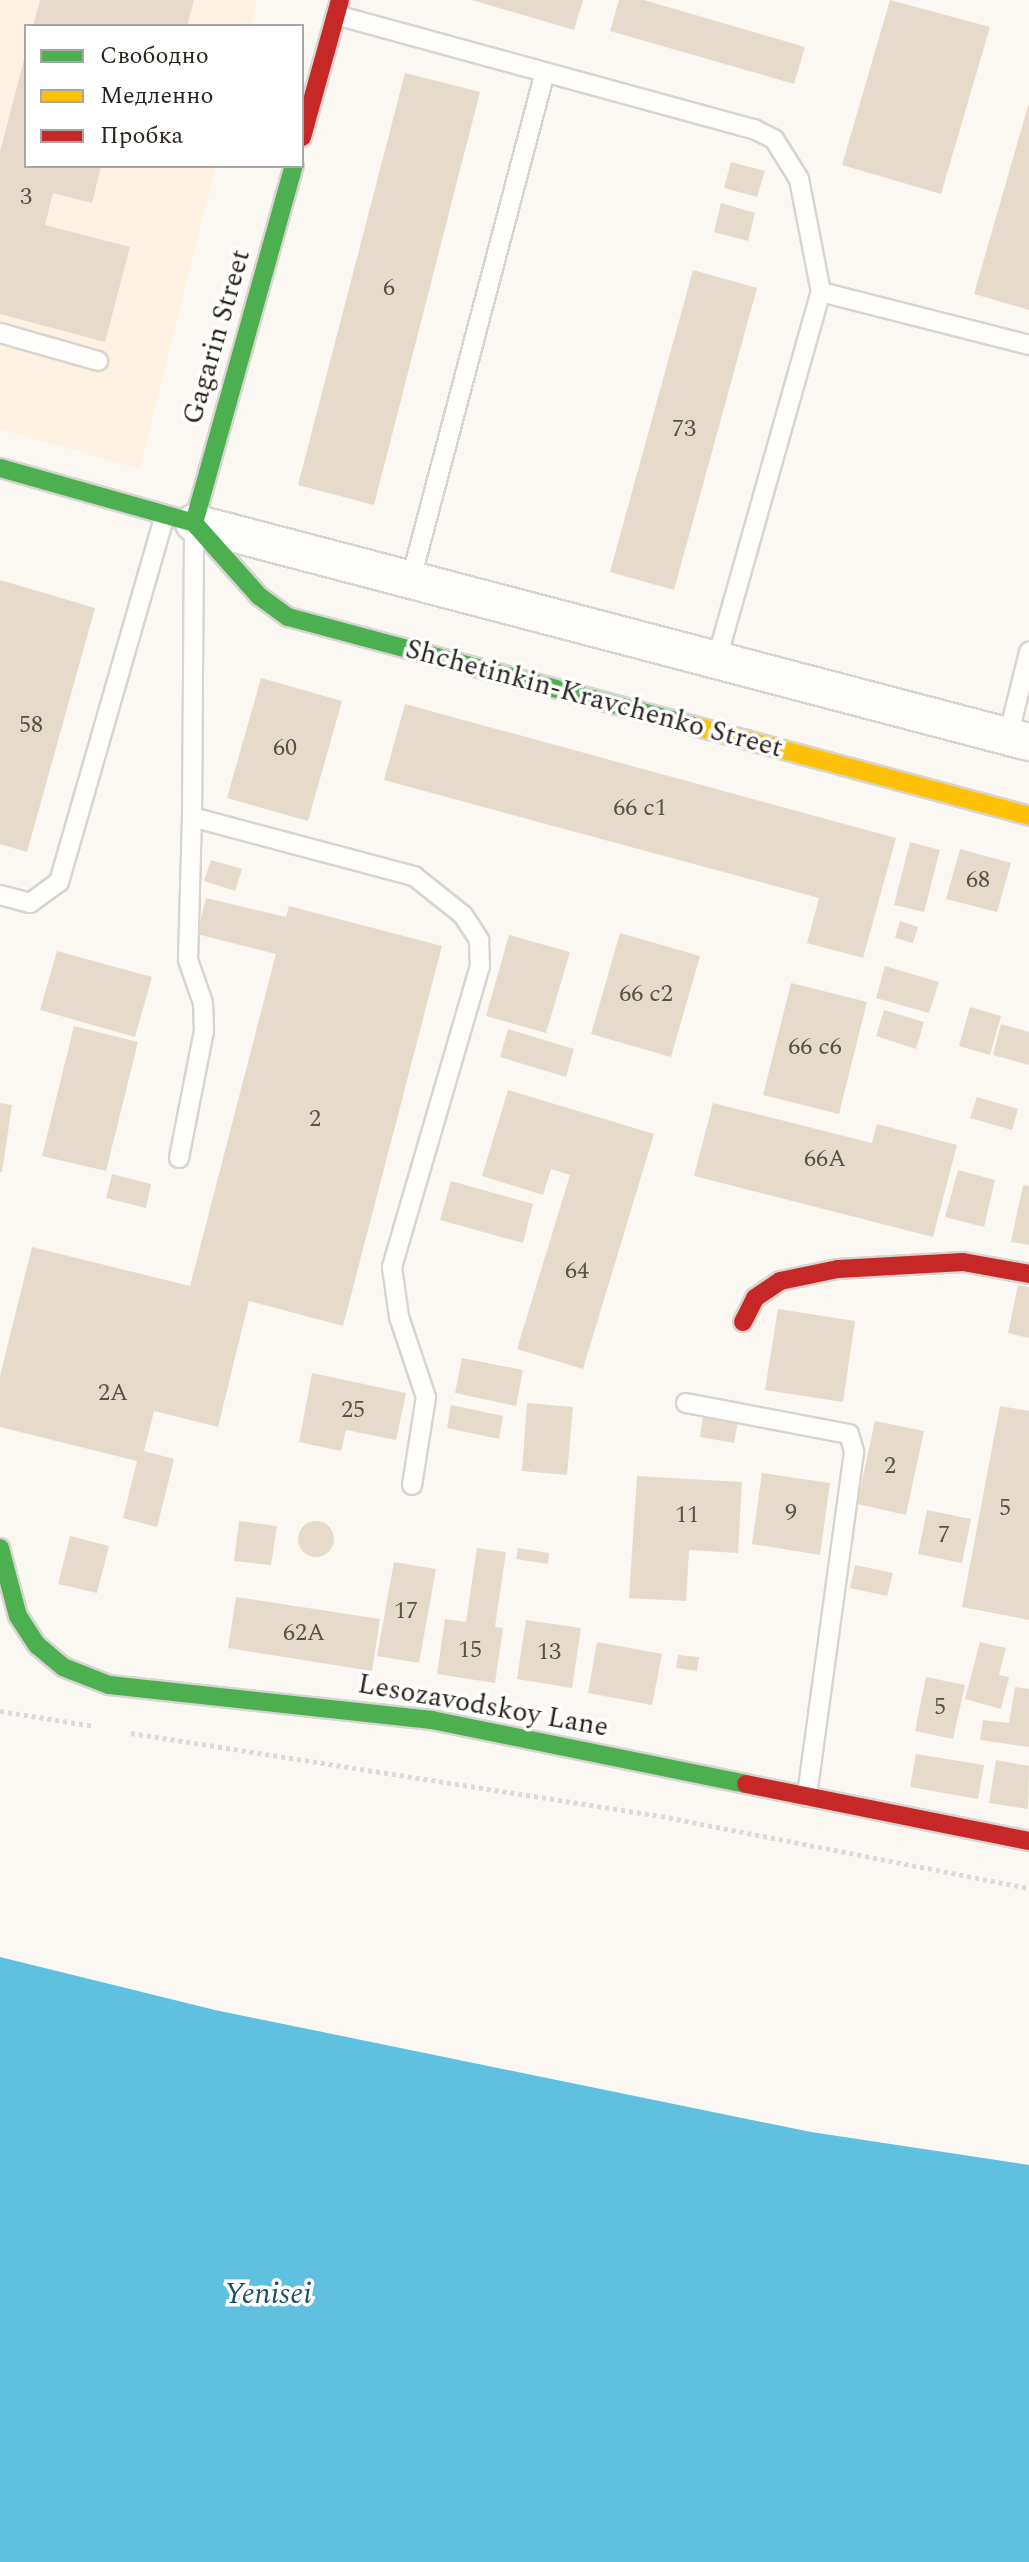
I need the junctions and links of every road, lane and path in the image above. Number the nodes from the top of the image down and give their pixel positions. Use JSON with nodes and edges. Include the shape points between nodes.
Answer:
{"nodes":[{"id":1,"x":338,"y":7,"type":"edge"},
{"id":2,"x":545,"y":72,"type":"junction"},
{"id":3,"x":304,"y":130,"type":"edge"},
{"id":4,"x":293,"y":168,"type":"edge"},
{"id":5,"x":821,"y":292,"type":"junction"},
{"id":6,"x":0,"y":333,"type":"edge"},
{"id":7,"x":1029,"y":345,"type":"edge"},
{"id":8,"x":98,"y":361,"type":"dead end"},
{"id":9,"x":0,"y":468,"type":"edge"},
{"id":10,"x":180,"y":519,"type":"junction"},
{"id":11,"x":411,"y":579,"type":"junction"},
{"id":12,"x":1029,"y":652,"type":"edge"},
{"id":13,"x":716,"y":662,"type":"junction"},
{"id":14,"x":1018,"y":739,"type":"edge"},
{"id":15,"x":1029,"y":816,"type":"edge"},
{"id":16,"x":192,"y":817,"type":"junction"},
{"id":17,"x":0,"y":895,"type":"edge"},
{"id":18,"x":179,"y":1158,"type":"dead end"},
{"id":19,"x":1029,"y":1274,"type":"edge"},
{"id":20,"x":743,"y":1322,"type":"dead end"},
{"id":21,"x":686,"y":1403,"type":"dead end"},
{"id":22,"x":412,"y":1485,"type":"dead end"},
{"id":23,"x":0,"y":1548,"type":"edge"},
{"id":24,"x":0,"y":1711,"type":"edge"},
{"id":25,"x":104,"y":1728,"type":"dead end"},
{"id":26,"x":119,"y":1731,"type":"dead end"},
{"id":27,"x":807,"y":1797,"type":"junction"},
{"id":28,"x":1029,"y":1841,"type":"edge"},
{"id":29,"x":1029,"y":1888,"type":"edge"}],
"edges":[{"from":1,"to":2,"type":"lane"},
{"from":1,"to":3,"type":"street"},
{"from":2,"to":5,"type":"lane","via":[[774,139],[799,179]]},
{"from":2,"to":11,"type":"lane"},
{"from":4,"to":10,"type":"street","name":"Gagarin Street"},
{"from":5,"to":7,"type":"lane"},
{"from":5,"to":13,"type":"lane"},
{"from":6,"to":8,"type":"lane"},
{"from":9,"to":10,"type":"street"},
{"from":10,"to":11,"type":"street"},
{"from":10,"to":15,"type":"street","name":"Shchetinkin-Kravchenko Street","via":[[288,617]]},
{"from":10,"to":16,"type":"lane"},
{"from":10,"to":17,"type":"lane","via":[[59,882],[30,903]]},
{"from":11,"to":13,"type":"street"},
{"from":12,"to":14,"type":"lane"},
{"from":13,"to":14,"type":"street"},
{"from":16,"to":18,"type":"lane","via":[[188,960],[203,1003],[204,1031]]},
{"from":16,"to":22,"type":"lane","via":[[414,876],[463,915],[479,940],[480,966],[392,1267],[399,1317],[426,1397]]},
{"from":19,"to":20,"type":"street","via":[[963,1262],[838,1269],[780,1281],[755,1298]]},
{"from":21,"to":27,"type":"lane","via":[[849,1434],[837,1597]]},
{"from":23,"to":27,"type":"street","name":"Lesozavodskoy Lane","via":[[26,1631],[63,1667],[100,1683],[432,1720]]},
{"from":24,"to":25,"type":"path"},
{"from":26,"to":29,"type":"path","via":[[661,1816]]},
{"from":27,"to":28,"type":"street","name":"Lesozavodskoy Lane"}]}
